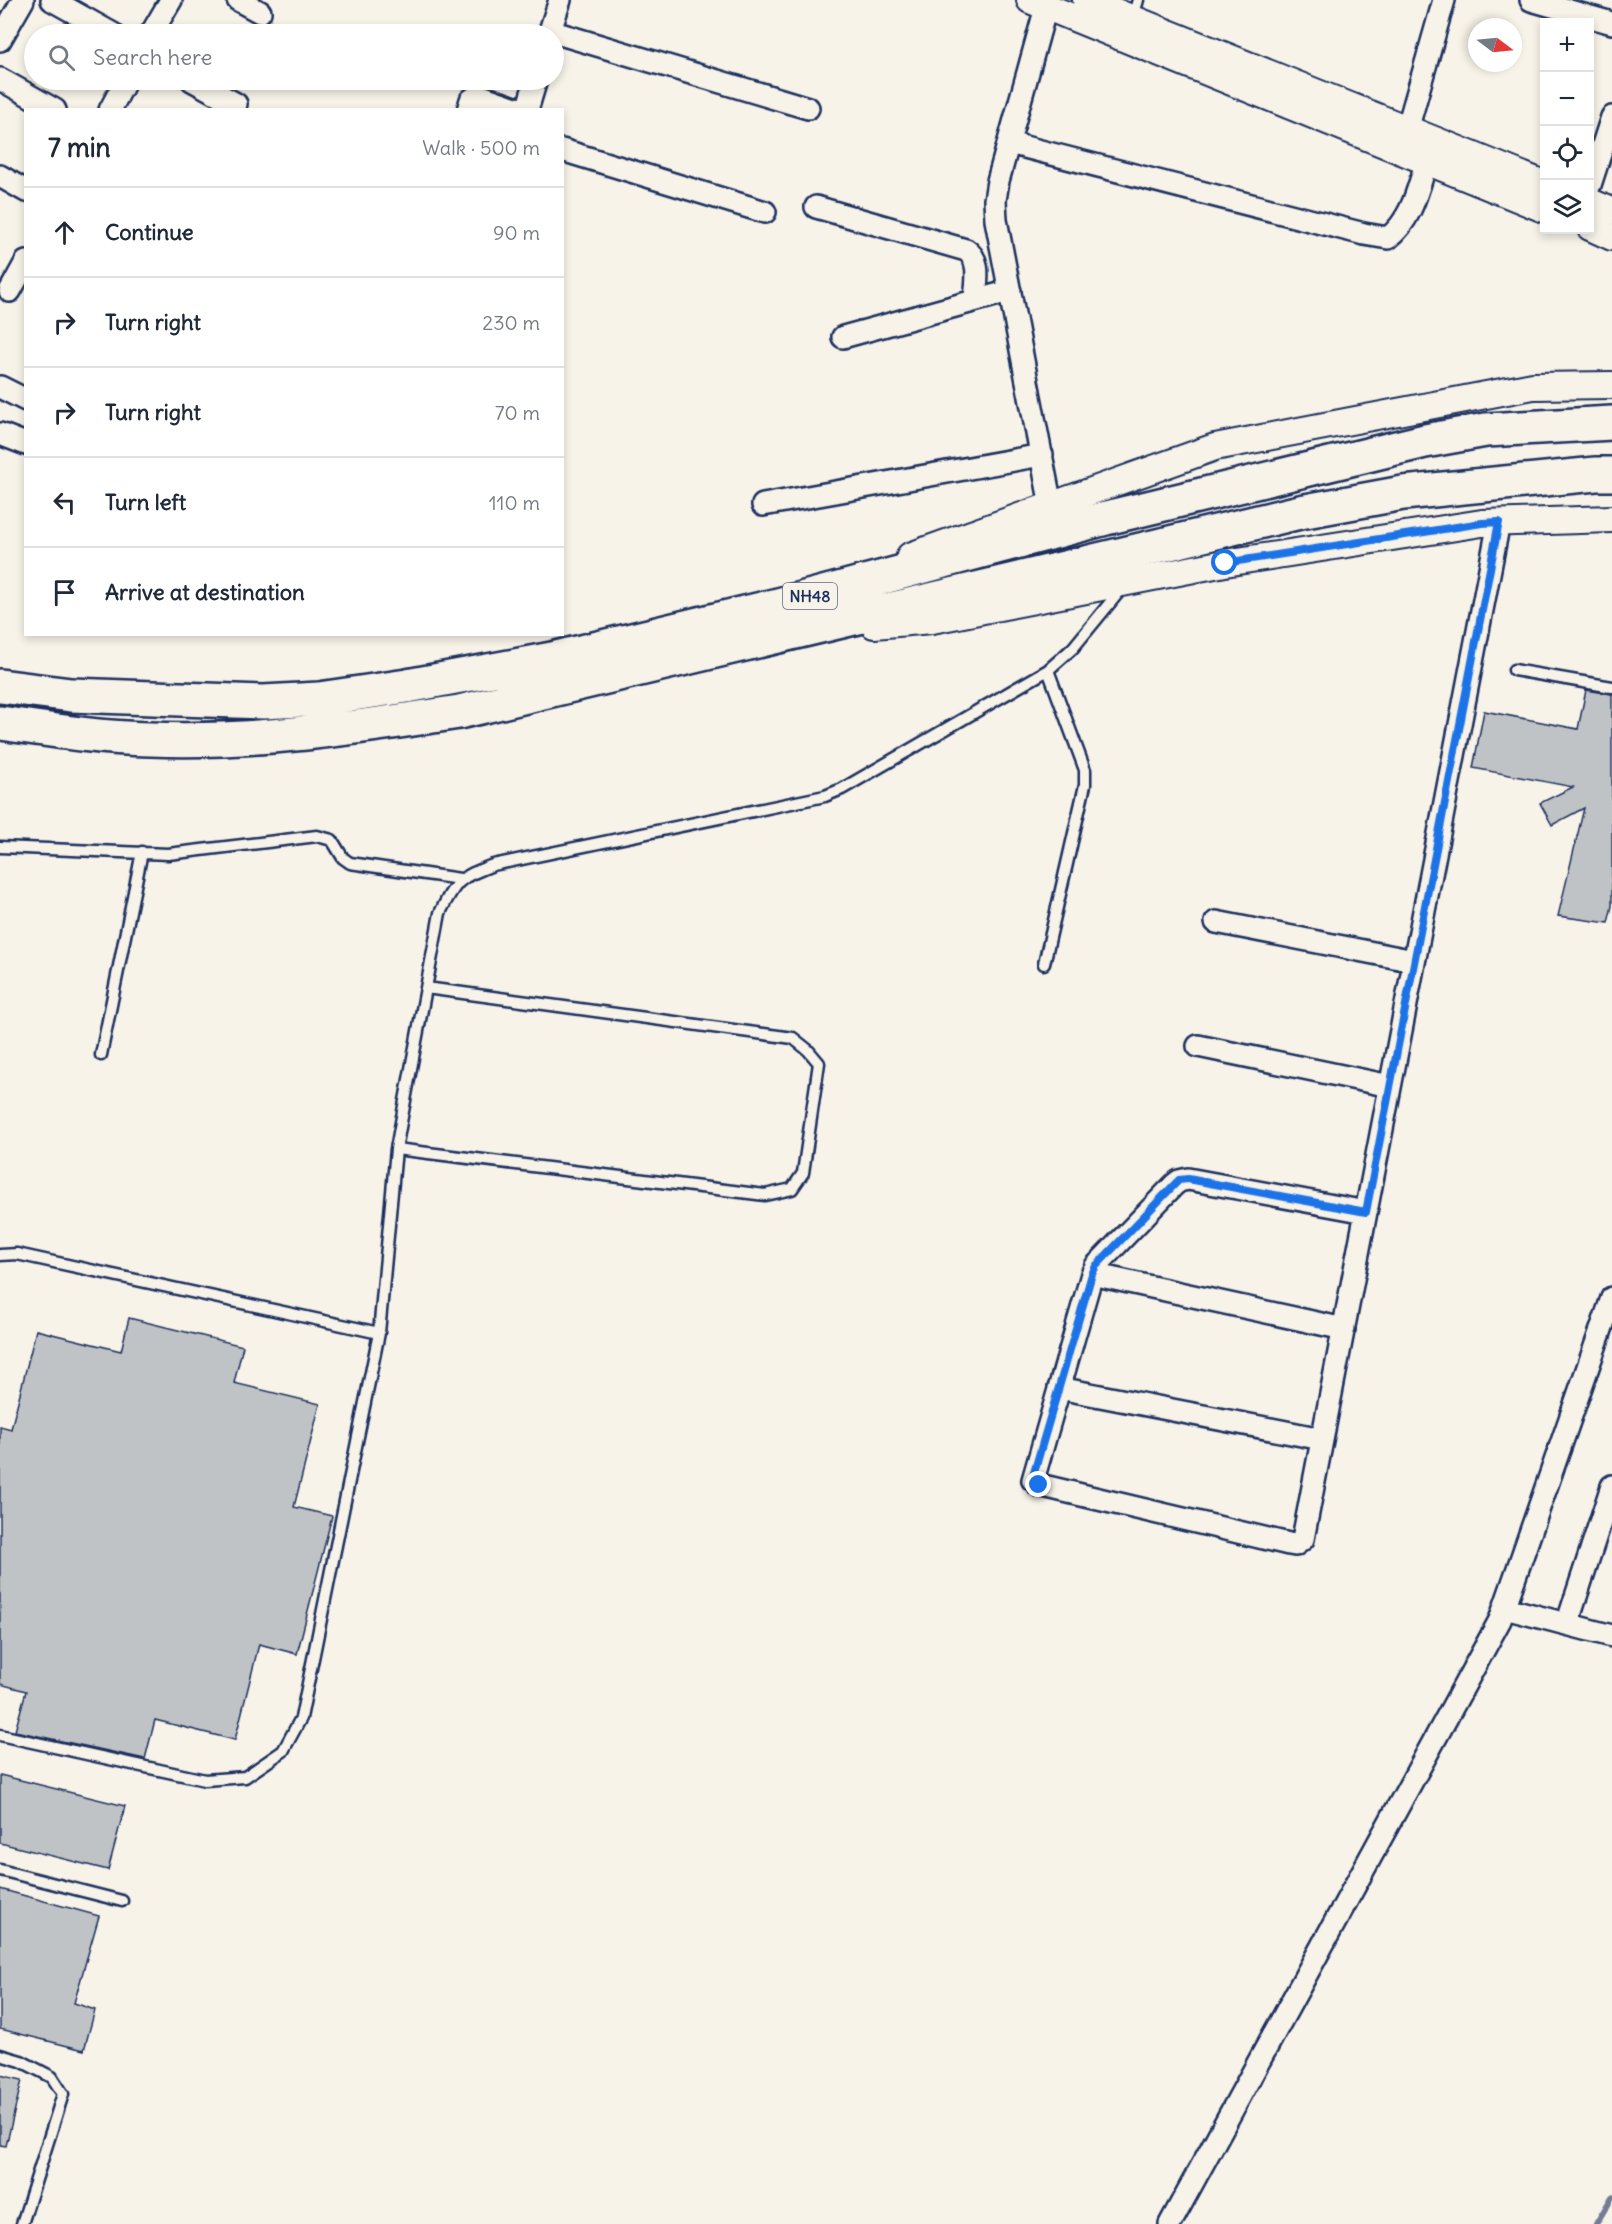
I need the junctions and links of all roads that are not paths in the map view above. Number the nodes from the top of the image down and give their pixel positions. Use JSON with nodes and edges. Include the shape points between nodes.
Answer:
{"nodes":[{"id":1,"x":22,"y":0,"type":"edge"},
{"id":2,"x":52,"y":0,"type":"edge"},
{"id":3,"x":171,"y":0,"type":"edge"},
{"id":4,"x":238,"y":0,"type":"edge"},
{"id":5,"x":560,"y":0,"type":"edge"},
{"id":6,"x":1086,"y":0,"type":"edge"},
{"id":7,"x":1444,"y":0,"type":"edge"},
{"id":8,"x":1531,"y":0,"type":"edge"},
{"id":9,"x":1041,"y":2,"type":"edge"},
{"id":10,"x":260,"y":12,"type":"dead end"},
{"id":11,"x":1132,"y":20,"type":"edge"},
{"id":12,"x":1612,"y":23,"type":"edge"},
{"id":13,"x":95,"y":24,"type":"edge"},
{"id":14,"x":158,"y":24,"type":"edge"},
{"id":15,"x":553,"y":24,"type":"edge"},
{"id":16,"x":564,"y":37,"type":"edge"},
{"id":17,"x":0,"y":40,"type":"edge"},
{"id":18,"x":0,"y":79,"type":"edge"},
{"id":19,"x":121,"y":90,"type":"edge"},
{"id":20,"x":210,"y":90,"type":"edge"},
{"id":21,"x":533,"y":90,"type":"edge"},
{"id":22,"x":236,"y":104,"type":"dead end"},
{"id":23,"x":51,"y":108,"type":"edge"},
{"id":24,"x":111,"y":108,"type":"edge"},
{"id":25,"x":469,"y":108,"type":"edge"},
{"id":26,"x":515,"y":108,"type":"edge"},
{"id":27,"x":528,"y":108,"type":"edge"},
{"id":28,"x":808,"y":108,"type":"dead end"},
{"id":29,"x":1612,"y":117,"type":"edge"},
{"id":30,"x":1404,"y":140,"type":"junction"},
{"id":31,"x":1009,"y":143,"type":"junction"},
{"id":32,"x":564,"y":151,"type":"edge"},
{"id":33,"x":1427,"y":161,"type":"junction"},
{"id":34,"x":0,"y":176,"type":"edge"},
{"id":35,"x":1592,"y":180,"type":"edge"},
{"id":36,"x":1540,"y":182,"type":"edge"},
{"id":37,"x":24,"y":190,"type":"edge"},
{"id":38,"x":1594,"y":204,"type":"edge"},
{"id":39,"x":816,"y":207,"type":"dead end"},
{"id":40,"x":1540,"y":207,"type":"edge"},
{"id":41,"x":1612,"y":211,"type":"edge"},
{"id":42,"x":765,"y":212,"type":"dead end"},
{"id":43,"x":1594,"y":229,"type":"edge"},
{"id":44,"x":1612,"y":237,"type":"edge"},
{"id":45,"x":24,"y":265,"type":"edge"},
{"id":46,"x":1010,"y":291,"type":"junction"},
{"id":47,"x":8,"y":293,"type":"edge"},
{"id":48,"x":975,"y":300,"type":"junction"},
{"id":49,"x":843,"y":337,"type":"dead end"},
{"id":50,"x":1612,"y":385,"type":"edge"},
{"id":51,"x":0,"y":387,"type":"edge"},
{"id":52,"x":24,"y":399,"type":"edge"},
{"id":53,"x":1612,"y":423,"type":"edge"},
{"id":54,"x":0,"y":435,"type":"edge"},
{"id":55,"x":24,"y":443,"type":"edge"},
{"id":56,"x":1042,"y":455,"type":"junction"},
{"id":57,"x":1612,"y":474,"type":"edge"},
{"id":58,"x":763,"y":505,"type":"dead end"},
{"id":59,"x":1051,"y":506,"type":"junction"},
{"id":60,"x":1612,"y":519,"type":"edge"},
{"id":61,"x":1499,"y":522,"type":"junction"},
{"id":62,"x":1127,"y":582,"type":"junction"},
{"id":63,"x":784,"y":618,"type":"junction"},
{"id":64,"x":1048,"y":669,"type":"junction"},
{"id":65,"x":1514,"y":670,"type":"dead end"},
{"id":66,"x":0,"y":686,"type":"edge"},
{"id":67,"x":1612,"y":687,"type":"edge"},
{"id":68,"x":0,"y":723,"type":"edge"},
{"id":69,"x":0,"y":847,"type":"edge"},
{"id":70,"x":142,"y":852,"type":"junction"},
{"id":71,"x":460,"y":879,"type":"junction"},
{"id":72,"x":1216,"y":922,"type":"dead end"},
{"id":73,"x":1414,"y":961,"type":"junction"},
{"id":74,"x":1044,"y":964,"type":"dead end"},
{"id":75,"x":426,"y":988,"type":"junction"},
{"id":76,"x":1198,"y":1046,"type":"dead end"},
{"id":77,"x":101,"y":1055,"type":"dead end"},
{"id":78,"x":1390,"y":1086,"type":"junction"},
{"id":79,"x":396,"y":1149,"type":"junction"},
{"id":80,"x":1366,"y":1212,"type":"junction"},
{"id":81,"x":0,"y":1255,"type":"edge"},
{"id":82,"x":1092,"y":1274,"type":"junction"},
{"id":83,"x":1612,"y":1298,"type":"edge"},
{"id":84,"x":1344,"y":1329,"type":"junction"},
{"id":85,"x":379,"y":1333,"type":"junction"},
{"id":86,"x":1603,"y":1356,"type":"edge"},
{"id":87,"x":1059,"y":1388,"type":"junction"},
{"id":88,"x":1322,"y":1439,"type":"junction"},
{"id":89,"x":1612,"y":1486,"type":"edge"},
{"id":90,"x":1505,"y":1608,"type":"junction"},
{"id":91,"x":1567,"y":1624,"type":"junction"},
{"id":92,"x":1612,"y":1636,"type":"edge"},
{"id":93,"x":0,"y":1735,"type":"edge"},
{"id":94,"x":0,"y":1870,"type":"edge"},
{"id":95,"x":123,"y":1901,"type":"dead end"},
{"id":96,"x":0,"y":2055,"type":"edge"},
{"id":97,"x":22,"y":2224,"type":"edge"},
{"id":98,"x":1170,"y":2224,"type":"edge"}],
"edges":[{"from":1,"to":17,"type":"street"},
{"from":2,"to":13,"type":"street"},
{"from":3,"to":14,"type":"street"},
{"from":4,"to":10,"type":"street"},
{"from":5,"to":15,"type":"street"},
{"from":6,"to":11,"type":"street"},
{"from":7,"to":30,"type":"street"},
{"from":8,"to":12,"type":"street"},
{"from":9,"to":11,"type":"street"},
{"from":9,"to":31,"type":"street"},
{"from":11,"to":30,"type":"street"},
{"from":16,"to":28,"type":"street"},
{"from":18,"to":23,"type":"street"},
{"from":19,"to":24,"type":"street"},
{"from":20,"to":22,"type":"street"},
{"from":21,"to":27,"type":"street"},
{"from":25,"to":26,"type":"street","via":[[478,95]]},
{"from":29,"to":35,"type":"street"},
{"from":30,"to":33,"type":"street"},
{"from":30,"to":36,"type":"street"},
{"from":31,"to":33,"type":"street","via":[[1389,238],[1400,230],[1408,216]]},
{"from":31,"to":46,"type":"street","via":[[995,200]]},
{"from":32,"to":42,"type":"street"},
{"from":33,"to":40,"type":"street"},
{"from":34,"to":37,"type":"street"},
{"from":38,"to":41,"type":"street"},
{"from":39,"to":48,"type":"street","via":[[966,250],[977,265]]},
{"from":43,"to":44,"type":"street"},
{"from":45,"to":47,"type":"street"},
{"from":46,"to":48,"type":"street"},
{"from":46,"to":56,"type":"street"},
{"from":48,"to":49,"type":"street"},
{"from":50,"to":59,"type":"street","via":[[1533,386],[1215,447]]},
{"from":51,"to":52,"type":"street"},
{"from":53,"to":63,"type":"highway","number":"NH48","via":[[1486,430],[1425,441],[1106,518]]},
{"from":54,"to":55,"type":"street"},
{"from":56,"to":58,"type":"street"},
{"from":56,"to":59,"type":"street"},
{"from":57,"to":63,"type":"highway","number":"NH48","via":[[1403,493]]},
{"from":59,"to":63,"type":"street"},
{"from":60,"to":61,"type":"street"},
{"from":61,"to":62,"type":"street","via":[[1225,563]]},
{"from":61,"to":73,"type":"street"},
{"from":62,"to":63,"type":"street","via":[[932,620]]},
{"from":62,"to":64,"type":"lane","via":[[1074,648]]},
{"from":63,"to":66,"type":"highway","number":"NH48","via":[[319,699],[178,700],[71,695]]},
{"from":63,"to":68,"type":"highway","number":"NH48","via":[[459,712],[348,729],[237,738],[150,739]]},
{"from":64,"to":71,"type":"lane","via":[[825,796],[493,865]]},
{"from":64,"to":74,"type":"lane","via":[[1085,770],[1085,785]]},
{"from":65,"to":67,"type":"lane"},
{"from":69,"to":70,"type":"lane"},
{"from":70,"to":71,"type":"lane","via":[[168,854],[316,836],[332,840],[350,864]]},
{"from":70,"to":77,"type":"lane"},
{"from":71,"to":75,"type":"lane","via":[[440,913]]},
{"from":72,"to":73,"type":"street"},
{"from":73,"to":78,"type":"street"},
{"from":75,"to":79,"type":"lane"},
{"from":75,"to":79,"type":"lane","via":[[793,1038],[819,1063],[803,1173],[792,1189],[765,1195]]},
{"from":76,"to":78,"type":"street"},
{"from":78,"to":80,"type":"street"},
{"from":79,"to":85,"type":"lane"},
{"from":80,"to":82,"type":"street","via":[[1179,1180]]},
{"from":80,"to":84,"type":"street"},
{"from":81,"to":85,"type":"lane","via":[[17,1254]]},
{"from":82,"to":84,"type":"street"},
{"from":82,"to":87,"type":"street"},
{"from":83,"to":86,"type":"street"},
{"from":84,"to":88,"type":"street"},
{"from":85,"to":93,"type":"lane","via":[[301,1718],[284,1751],[245,1777],[205,1780]]},
{"from":86,"to":90,"type":"street"},
{"from":87,"to":88,"type":"street"},
{"from":87,"to":88,"type":"street","via":[[1033,1476],[1035,1483],[1289,1545],[1303,1539]]},
{"from":89,"to":91,"type":"street"},
{"from":90,"to":91,"type":"street"},
{"from":90,"to":98,"type":"street"},
{"from":91,"to":92,"type":"street"},
{"from":94,"to":95,"type":"lane"},
{"from":96,"to":97,"type":"lane","via":[[52,2077],[63,2094]]}]}
